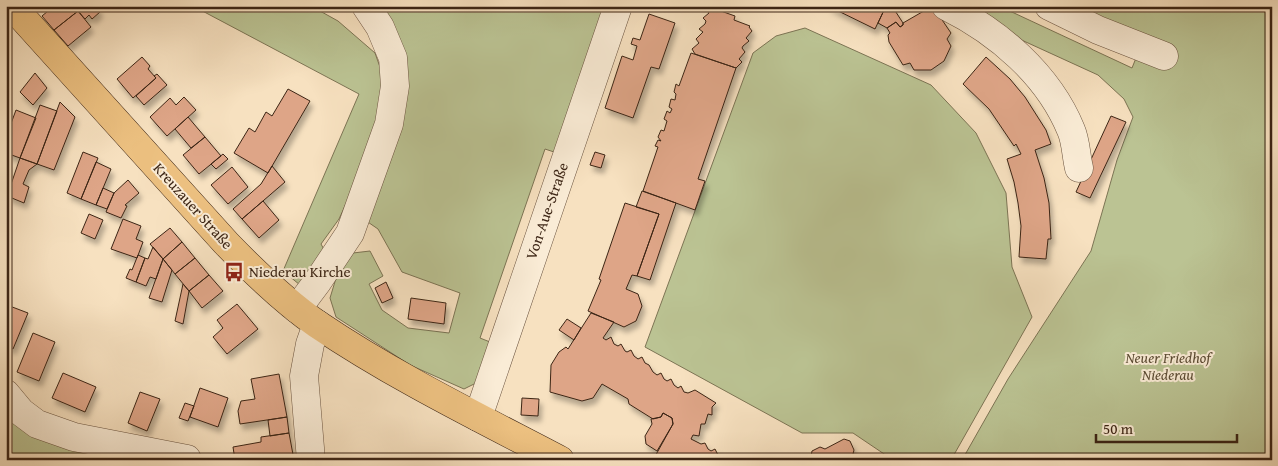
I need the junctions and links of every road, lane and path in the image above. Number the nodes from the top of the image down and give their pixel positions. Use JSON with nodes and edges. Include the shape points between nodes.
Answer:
{"nodes":[{"id":1,"x":12,"y":6,"type":"edge"},
{"id":2,"x":366,"y":6,"type":"edge"},
{"id":3,"x":618,"y":6,"type":"edge"},
{"id":4,"x":946,"y":6,"type":"edge"},
{"id":5,"x":1050,"y":6,"type":"edge"},
{"id":6,"x":1164,"y":56,"type":"dead end"},
{"id":7,"x":1079,"y":168,"type":"dead end"},
{"id":8,"x":307,"y":316,"type":"junction"},
{"id":9,"x":6,"y":394,"type":"edge"},
{"id":10,"x":478,"y":417,"type":"junction"},
{"id":11,"x":187,"y":459,"type":"edge"},
{"id":12,"x":310,"y":460,"type":"edge"},
{"id":13,"x":560,"y":460,"type":"edge"}],
"edges":[{"from":1,"to":8,"type":"main road","name":"Kreuzauer Straße","via":[[226,243],[261,278]]},
{"from":2,"to":8,"type":"street","via":[[380,27],[393,58],[395,86],[389,124],[350,233],[318,282]]},
{"from":3,"to":10,"type":"street","name":"Von-Aue-Straße"},
{"from":4,"to":7,"type":"street","via":[[999,38],[1027,64],[1052,96],[1072,131]]},
{"from":5,"to":6,"type":"street","via":[[1098,30]]},
{"from":8,"to":10,"type":"main road","name":"Kreuzauer Straße","via":[[365,354]]},
{"from":8,"to":12,"type":"street","via":[[310,344],[304,376]]},
{"from":9,"to":11,"type":"street","via":[[36,424],[74,437]]},
{"from":10,"to":13,"type":"main road","name":"Kreuzauer Straße"}]}
